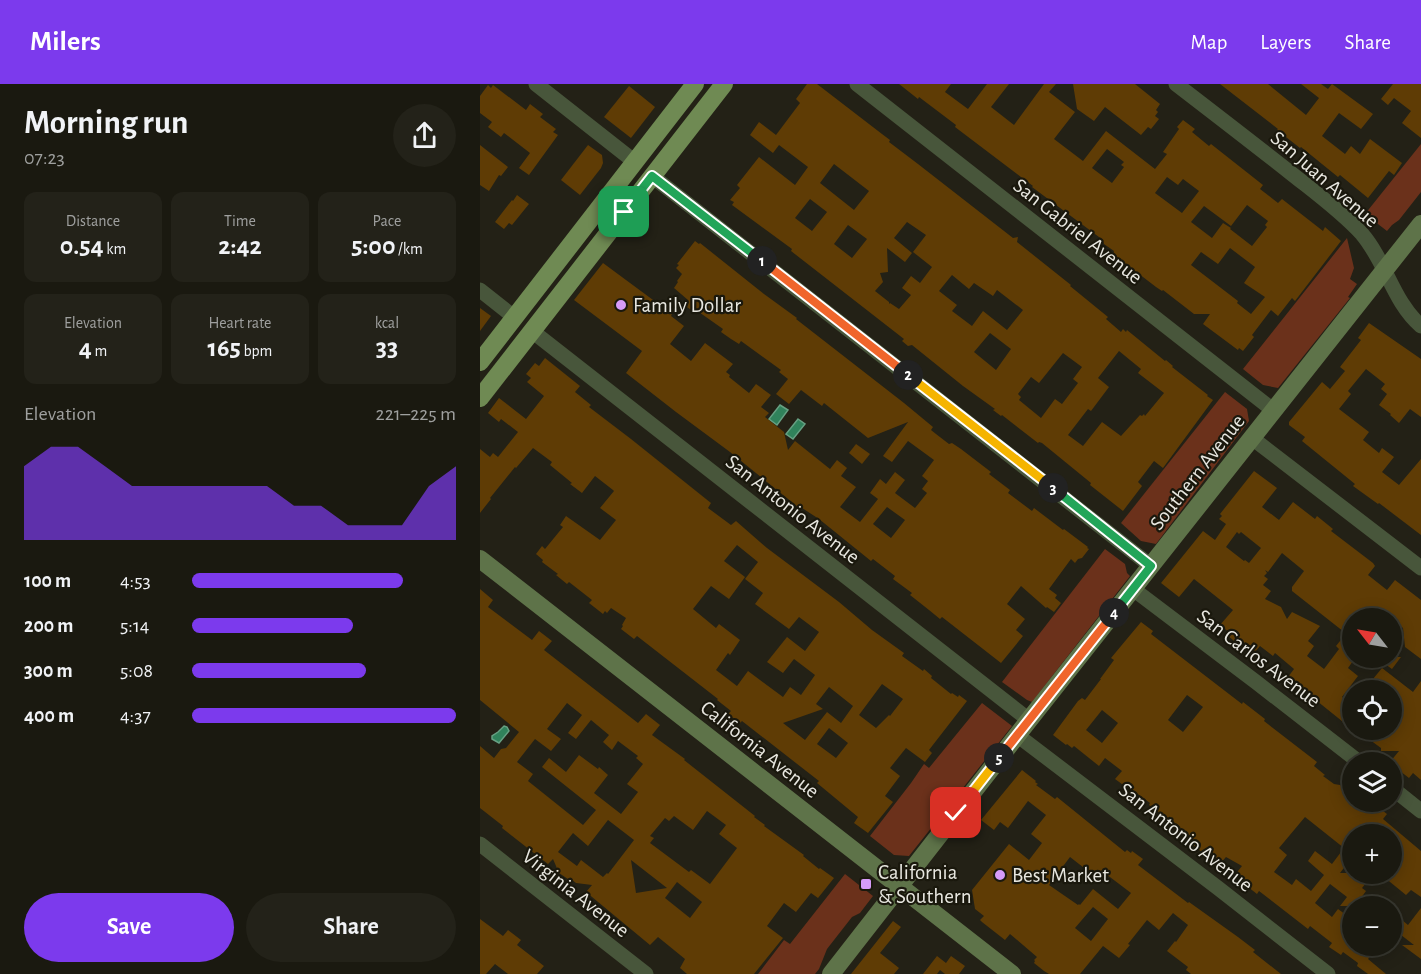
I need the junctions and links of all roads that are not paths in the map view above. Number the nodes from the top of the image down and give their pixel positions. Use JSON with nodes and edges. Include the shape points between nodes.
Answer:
{"nodes":[{"id":1,"x":536,"y":84,"type":"edge"},
{"id":2,"x":695,"y":84,"type":"edge"},
{"id":3,"x":724,"y":84,"type":"edge"},
{"id":4,"x":857,"y":84,"type":"edge"},
{"id":5,"x":1176,"y":84,"type":"edge"},
{"id":6,"x":635,"y":162,"type":"junction"},
{"id":7,"x":652,"y":176,"type":"junction"},
{"id":8,"x":1421,"y":224,"type":"edge"},
{"id":9,"x":1385,"y":270,"type":"junction"},
{"id":10,"x":480,"y":290,"type":"edge"},
{"id":11,"x":514,"y":317,"type":"junction"},
{"id":12,"x":1421,"y":327,"type":"edge"},
{"id":13,"x":532,"y":331,"type":"junction"},
{"id":14,"x":480,"y":362,"type":"edge"},
{"id":15,"x":480,"y":398,"type":"edge"},
{"id":16,"x":1273,"y":411,"type":"junction"},
{"id":17,"x":1252,"y":438,"type":"junction"},
{"id":18,"x":480,"y":559,"type":"edge"},
{"id":19,"x":1151,"y":566,"type":"junction"},
{"id":20,"x":1421,"y":568,"type":"edge"},
{"id":21,"x":1132,"y":589,"type":"junction"},
{"id":22,"x":1023,"y":727,"type":"junction"},
{"id":23,"x":1346,"y":752,"type":"edge"},
{"id":24,"x":1402,"y":796,"type":"edge"},
{"id":25,"x":1421,"y":811,"type":"edge"},
{"id":26,"x":480,"y":844,"type":"edge"},
{"id":27,"x":900,"y":887,"type":"junction"},
{"id":28,"x":646,"y":974,"type":"edge"},
{"id":29,"x":831,"y":974,"type":"edge"},
{"id":30,"x":1012,"y":974,"type":"edge"},
{"id":31,"x":1328,"y":974,"type":"edge"}],
"edges":[{"from":1,"to":6,"type":"street"},
{"from":2,"to":6,"type":"main road"},
{"from":3,"to":7,"type":"main road"},
{"from":4,"to":16,"type":"street","name":"San Gabriel Avenue"},
{"from":5,"to":9,"type":"street","name":"San Juan Avenue","via":[[1349,222]]},
{"from":6,"to":11,"type":"main road"},
{"from":7,"to":13,"type":"main road"},
{"from":7,"to":19,"type":"street"},
{"from":8,"to":9,"type":"street","name":"Southern Avenue"},
{"from":9,"to":12,"type":"street","name":"San Juan Avenue","via":[[1406,311]]},
{"from":9,"to":16,"type":"street","name":"Southern Avenue"},
{"from":10,"to":11,"type":"street"},
{"from":11,"to":14,"type":"main road"},
{"from":13,"to":15,"type":"main road"},
{"from":13,"to":22,"type":"street","name":"San Antonio Avenue"},
{"from":16,"to":17,"type":"street","name":"Southern Avenue"},
{"from":17,"to":19,"type":"street","name":"Southern Avenue"},
{"from":17,"to":20,"type":"street"},
{"from":18,"to":27,"type":"street","name":"California Avenue"},
{"from":19,"to":21,"type":"street","name":"Southern Avenue"},
{"from":21,"to":22,"type":"street","name":"Southern Avenue"},
{"from":21,"to":23,"type":"street","name":"San Carlos Avenue"},
{"from":22,"to":27,"type":"street","name":"Southern Avenue"},
{"from":22,"to":31,"type":"street","name":"San Antonio Avenue"},
{"from":24,"to":25,"type":"street"},
{"from":26,"to":28,"type":"street","name":"Virginia Avenue"},
{"from":27,"to":29,"type":"street","name":"Southern Avenue"},
{"from":27,"to":30,"type":"street","name":"California Avenue"}]}
